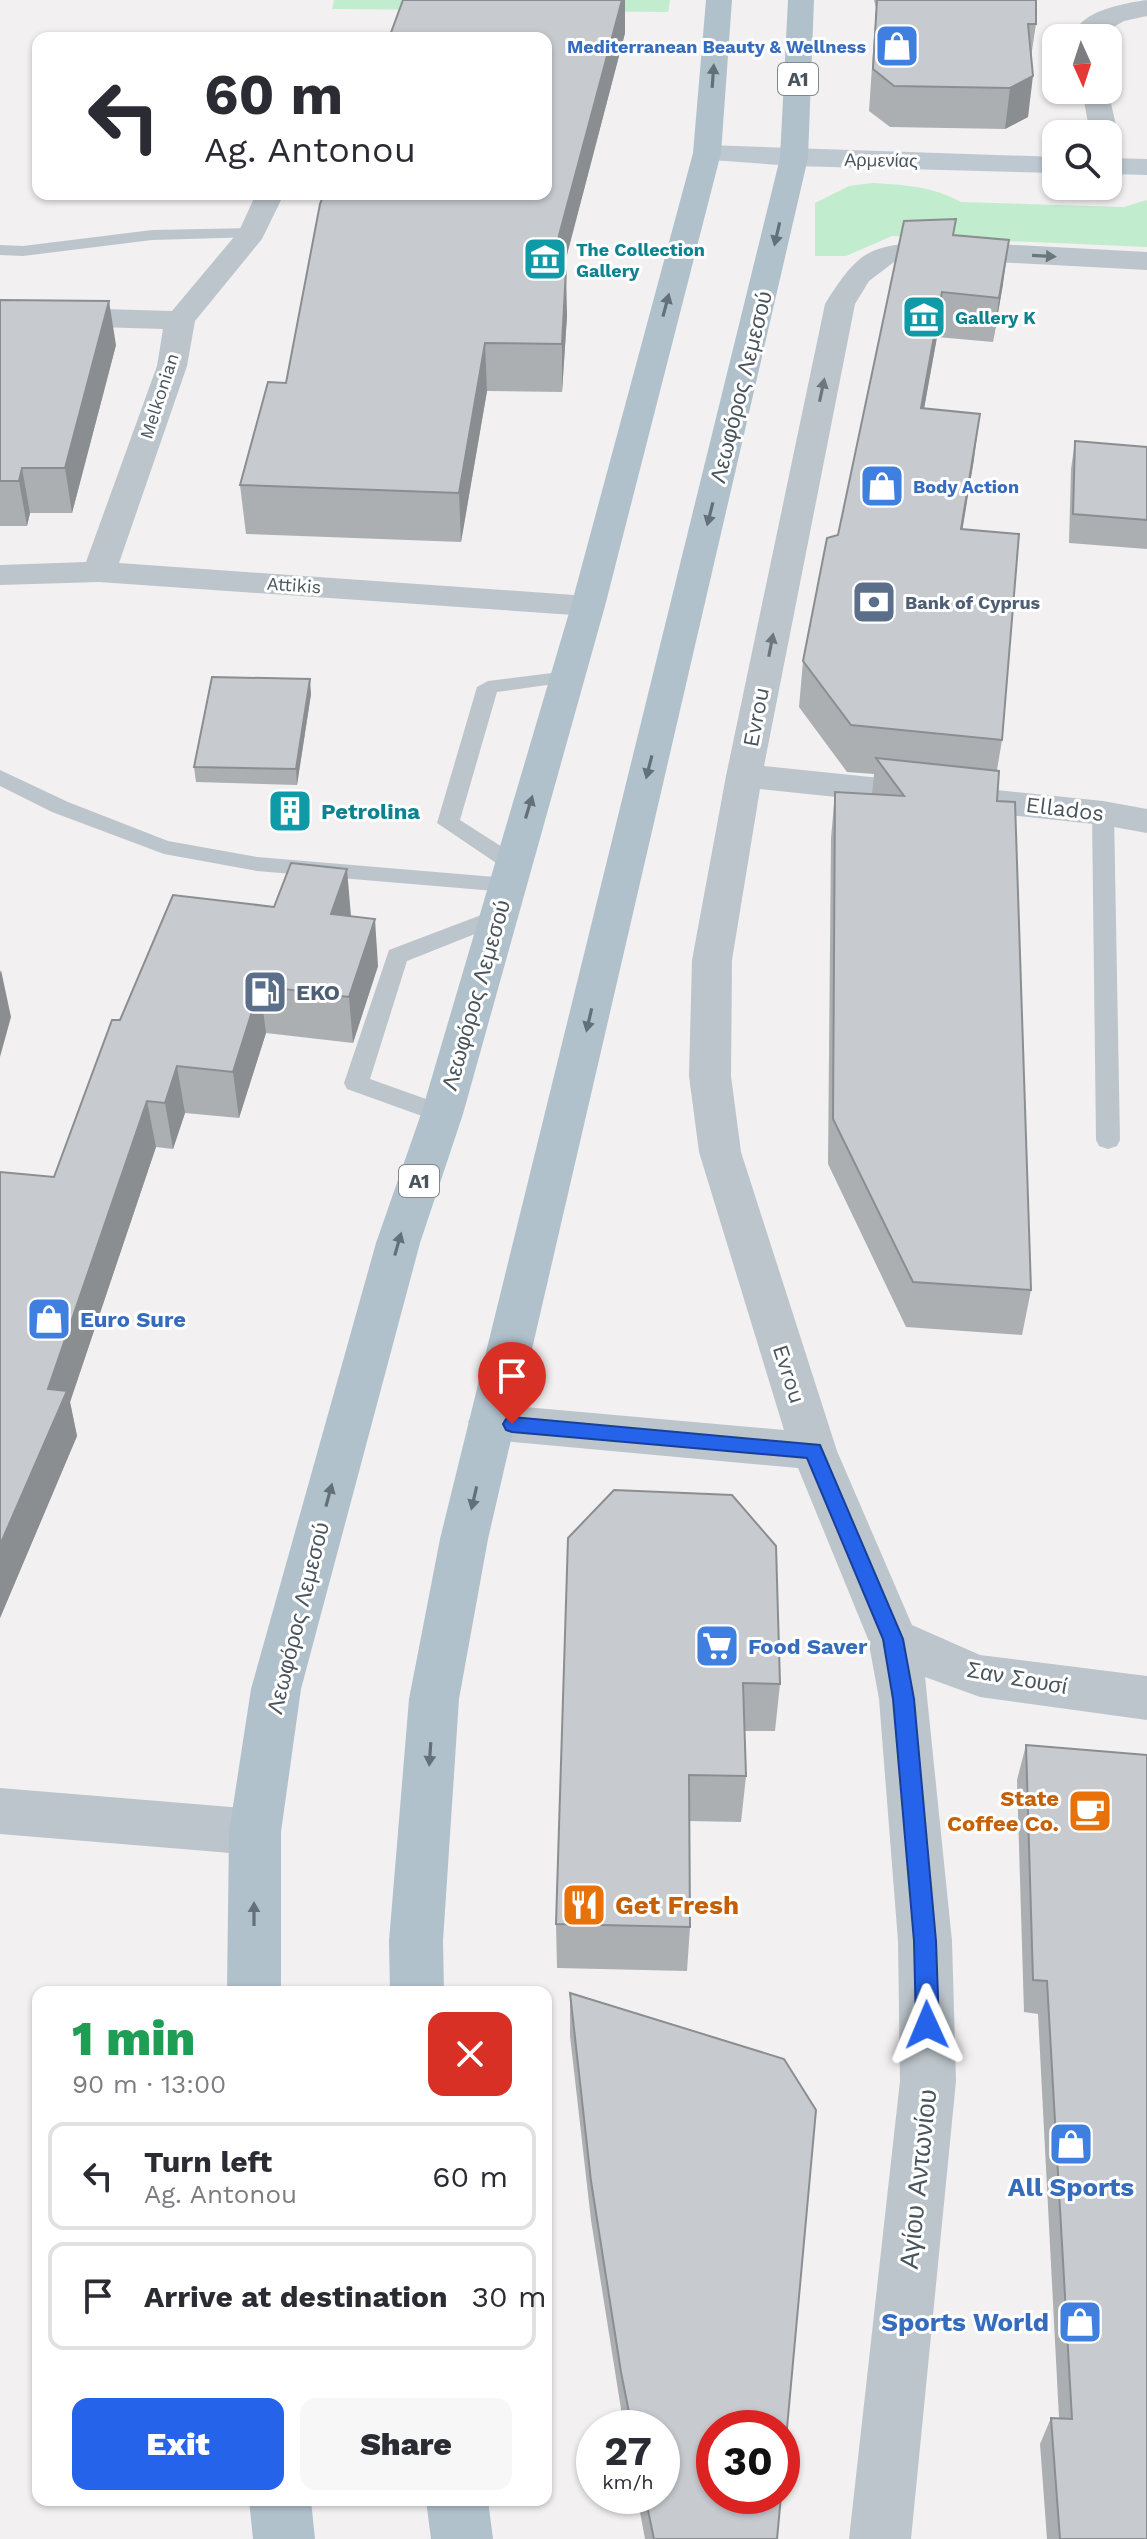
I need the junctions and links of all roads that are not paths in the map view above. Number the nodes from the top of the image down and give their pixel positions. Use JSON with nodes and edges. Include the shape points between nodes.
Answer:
{"nodes":[{"id":1,"x":719,"y":0,"type":"edge"},
{"id":2,"x":801,"y":0,"type":"edge"},
{"id":3,"x":1147,"y":8,"type":"edge"},
{"id":4,"x":1097,"y":24,"type":"edge"},
{"id":5,"x":707,"y":153,"type":"junction"},
{"id":6,"x":794,"y":158,"type":"junction"},
{"id":7,"x":1122,"y":163,"type":"edge"},
{"id":8,"x":1042,"y":165,"type":"edge"},
{"id":9,"x":1147,"y":167,"type":"edge"},
{"id":10,"x":267,"y":200,"type":"edge"},
{"id":11,"x":252,"y":233,"type":"junction"},
{"id":12,"x":0,"y":250,"type":"edge"},
{"id":13,"x":1147,"y":261,"type":"edge"},
{"id":14,"x":0,"y":315,"type":"edge"},
{"id":15,"x":180,"y":320,"type":"junction"},
{"id":16,"x":99,"y":572,"type":"junction"},
{"id":17,"x":0,"y":575,"type":"edge"},
{"id":18,"x":588,"y":606,"type":"junction"},
{"id":19,"x":568,"y":677,"type":"junction"},
{"id":20,"x":744,"y":776,"type":"junction"},
{"id":21,"x":0,"y":777,"type":"edge"},
{"id":22,"x":1103,"y":813,"type":"junction"},
{"id":23,"x":1147,"y":821,"type":"edge"},
{"id":24,"x":506,"y":889,"type":"junction"},
{"id":25,"x":442,"y":1114,"type":"junction"},
{"id":26,"x":1108,"y":1140,"type":"dead end"},
{"id":27,"x":491,"y":1422,"type":"junction"},
{"id":28,"x":814,"y":1451,"type":"junction"},
{"id":29,"x":893,"y":1639,"type":"junction"},
{"id":30,"x":1147,"y":1698,"type":"edge"},
{"id":31,"x":0,"y":1811,"type":"edge"},
{"id":32,"x":255,"y":1832,"type":"junction"},
{"id":33,"x":254,"y":1986,"type":"edge"},
{"id":34,"x":417,"y":1986,"type":"edge"},
{"id":35,"x":281,"y":2506,"type":"edge"},
{"id":36,"x":458,"y":2506,"type":"edge"},
{"id":37,"x":284,"y":2539,"type":"edge"},
{"id":38,"x":462,"y":2539,"type":"edge"},
{"id":39,"x":880,"y":2539,"type":"edge"}],
"edges":[{"from":5,"to":1,"type":"main road","name":"Λεωφόρος Λεμεσού","number":"A1","one_way":true},
{"from":2,"to":6,"type":"main road","name":"Λεωφόρος Λεμεσού","number":"A1"},
{"from":3,"to":4,"type":"street"},
{"from":5,"to":6,"type":"main road","name":"Αρμενίας"},
{"from":18,"to":5,"type":"main road","name":"Λεωφόρος Λεμεσού","number":"A1","one_way":true},
{"from":6,"to":8,"type":"main road","name":"Αρμενίας"},
{"from":6,"to":27,"type":"main road","name":"Λεωφόρος Λεμεσού","number":"A1","one_way":true},
{"from":7,"to":9,"type":"main road"},
{"from":10,"to":11,"type":"street","name":"Melkonian"},
{"from":11,"to":12,"type":"lane","via":[[152,235]]},
{"from":11,"to":15,"type":"street","name":"Melkonian"},
{"from":20,"to":13,"type":"street","name":"Evrou","one_way":true,"via":[[840,304],[857,276],[886,254],[940,250]]},
{"from":14,"to":15,"type":"street"},
{"from":15,"to":16,"type":"street","name":"Melkonian","via":[[172,366]]},
{"from":16,"to":17,"type":"street","name":"Attikis"},
{"from":16,"to":18,"type":"street","name":"Attikis"},
{"from":18,"to":19,"type":"main road","name":"Λεωφόρος Λεμεσού","number":"A1"},
{"from":24,"to":19,"type":"main road","name":"Λεωφόρος Λεμεσού","number":"A1","one_way":true},
{"from":19,"to":24,"type":"lane","via":[[488,687],[448,823]]},
{"from":20,"to":22,"type":"street","name":"Ellados"},
{"from":20,"to":28,"type":"street","name":"Evrou","via":[[712,960],[710,1076],[720,1152]]},
{"from":21,"to":24,"type":"lane","via":[[60,807],[164,847],[257,864]]},
{"from":22,"to":23,"type":"street","name":"Ellados"},
{"from":22,"to":26,"type":"lane"},
{"from":24,"to":25,"type":"main road","name":"Λεωφόρος Λεμεσού","number":"A1"},
{"from":24,"to":25,"type":"lane","via":[[397,956],[356,1083]]},
{"from":32,"to":25,"type":"main road","name":"Λεωφόρος Λεμεσού","number":"A1","one_way":true,"via":[[276,1689],[398,1243]]},
{"from":27,"to":28,"type":"street"},
{"from":27,"to":34,"type":"main road","name":"Λεωφόρος Λεμεσού","number":"A1","one_way":true,"via":[[434,1699]]},
{"from":28,"to":29,"type":"street","name":"Αγίου Αντωνίου"},
{"from":29,"to":30,"type":"street","name":"Σαν Σουσί","via":[[980,1676]]},
{"from":29,"to":39,"type":"street","name":"Αγίου Αντωνίου","via":[[904,1699],[925,1941],[928,2081]]},
{"from":31,"to":32,"type":"street"},
{"from":33,"to":32,"type":"main road","name":"Λεωφόρος Λεμεσού","number":"A1","one_way":true},
{"from":35,"to":37,"type":"main road"},
{"from":36,"to":38,"type":"main road"}]}
